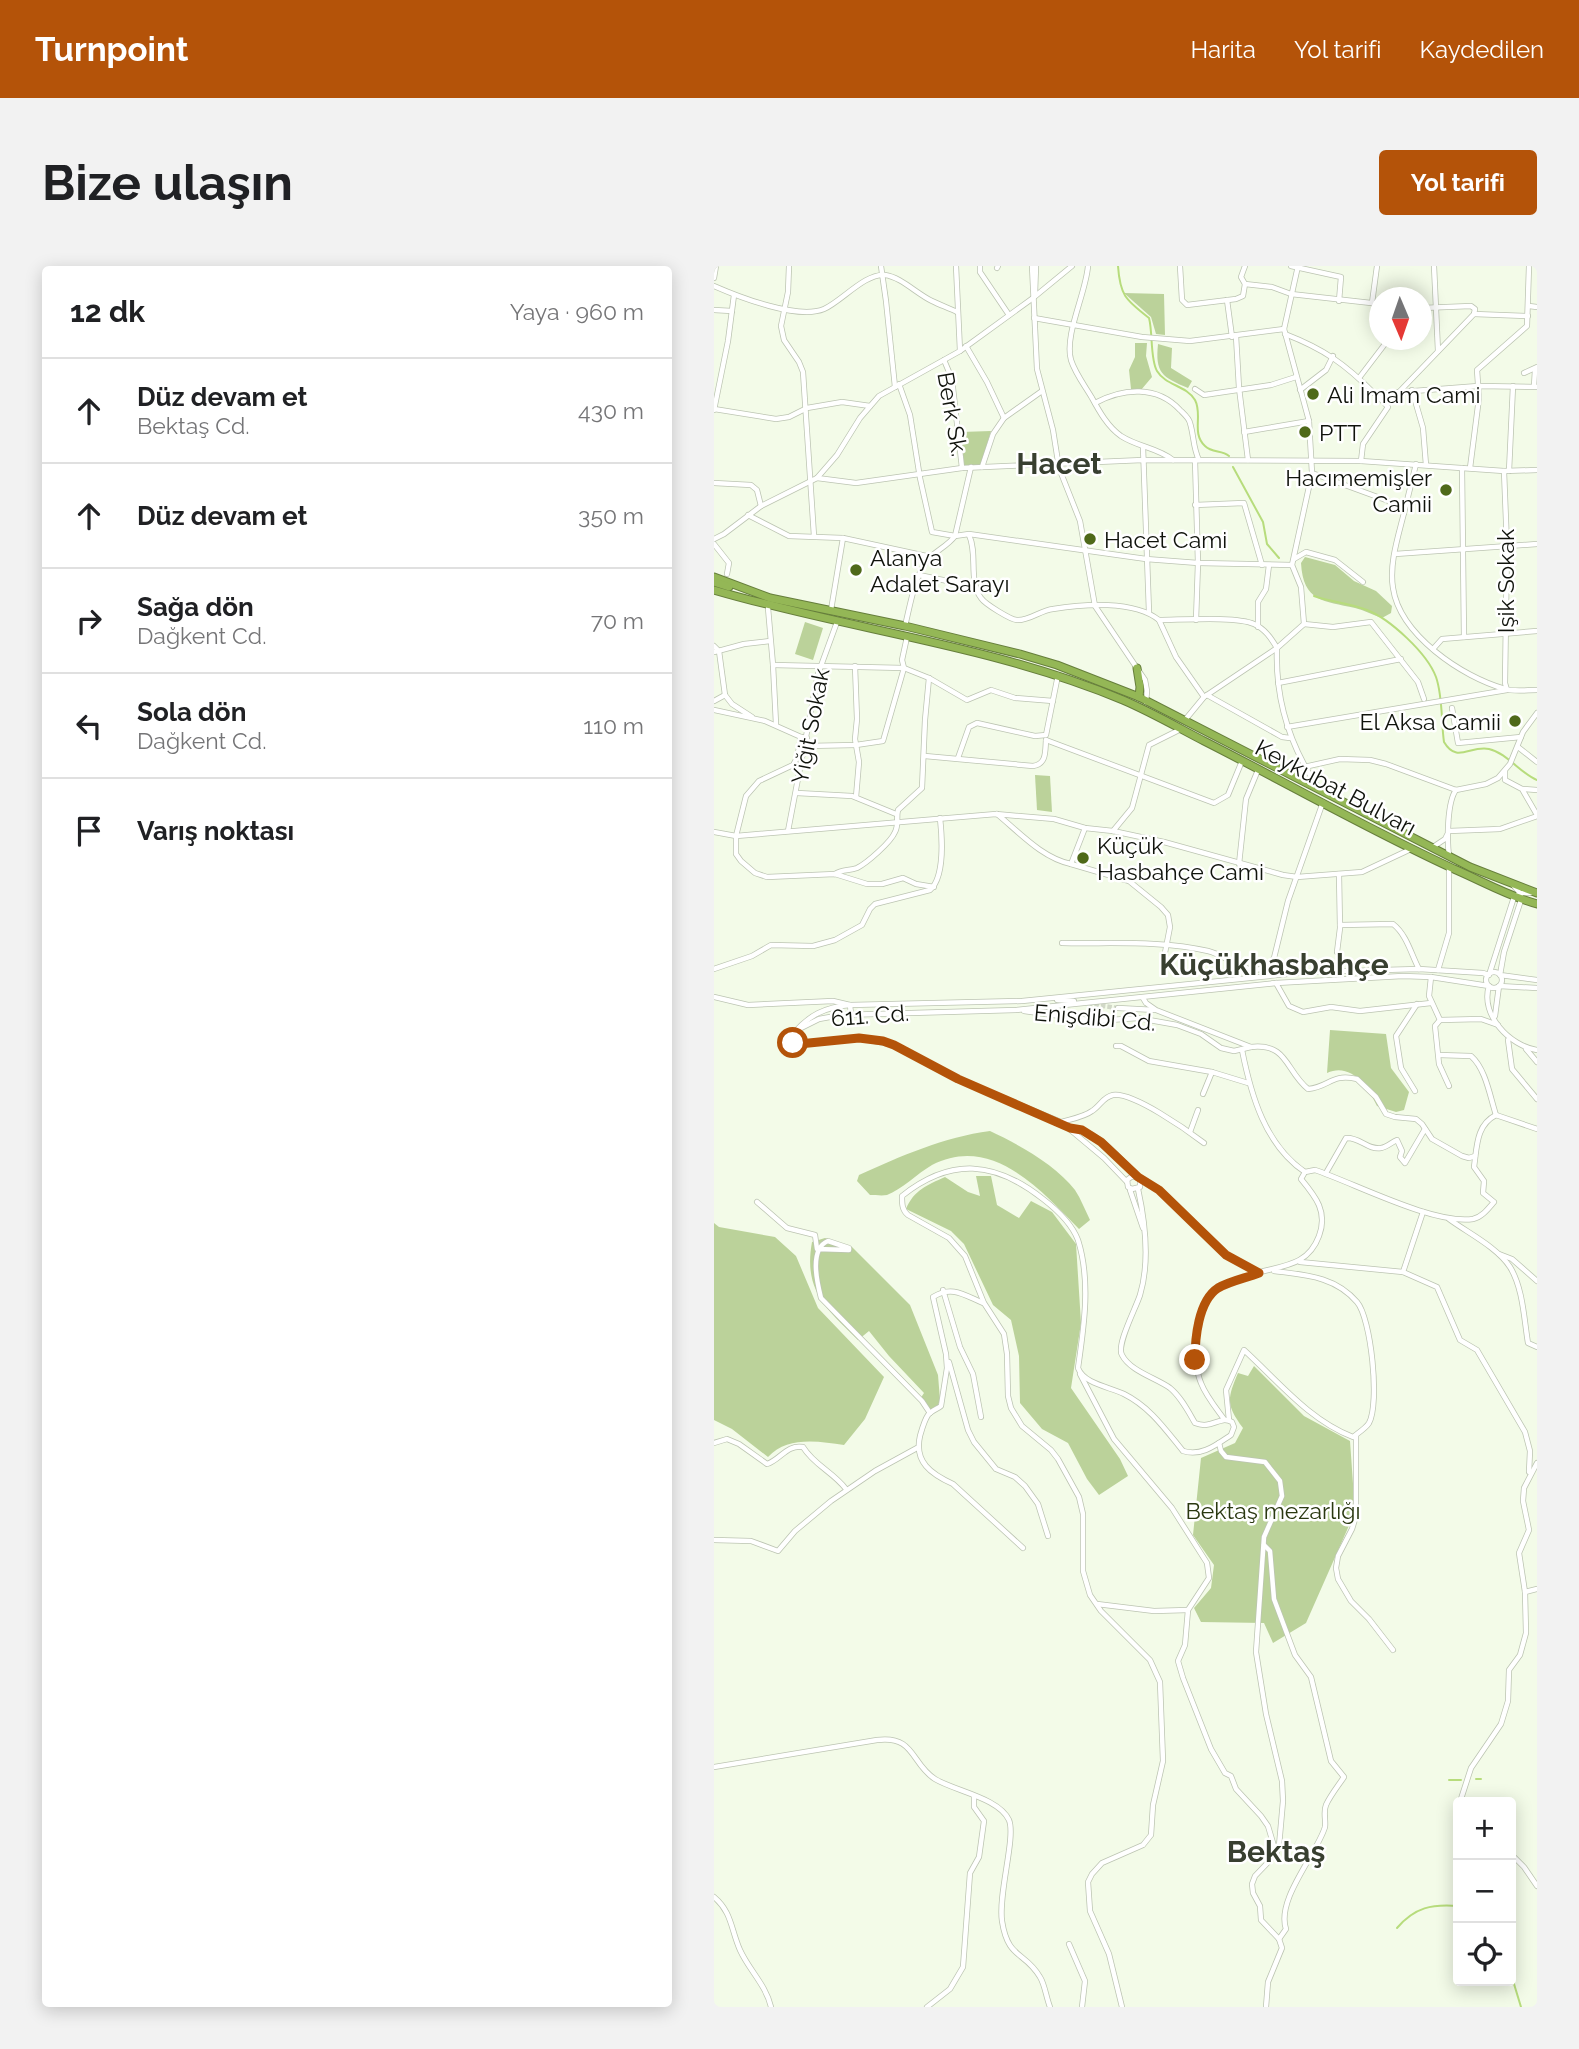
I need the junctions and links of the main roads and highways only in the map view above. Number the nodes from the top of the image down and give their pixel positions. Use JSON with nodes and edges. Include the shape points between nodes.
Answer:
{"nodes":[{"id":1,"x":714,"y":577,"type":"edge"},
{"id":2,"x":714,"y":582,"type":"edge"},
{"id":3,"x":714,"y":593,"type":"edge"},
{"id":4,"x":771,"y":598,"type":"junction"},
{"id":5,"x":795,"y":612,"type":"junction"},
{"id":6,"x":1137,"y":668,"type":"road end"},
{"id":7,"x":1143,"y":699,"type":"junction"},
{"id":8,"x":1536,"y":893,"type":"edge"},
{"id":9,"x":1537,"y":904,"type":"edge"}],
"edges":[{"from":1,"to":4,"type":"highway","name":"Keykubat Bulvarı"},
{"from":2,"to":4,"type":"highway"},
{"from":3,"to":5,"type":"highway"},
{"from":3,"to":5,"type":"highway"},
{"from":4,"to":7,"type":"highway","name":"Keykubat Bulvarı","via":[[1057,665]]},
{"from":5,"to":9,"type":"highway","name":"Keykubat Bulvarı","via":[[1058,674],[1138,707],[1411,849]]},
{"from":6,"to":7,"type":"highway"},
{"from":7,"to":8,"type":"highway","name":"Keykubat Bulvarı","via":[[1449,856]]}]}
